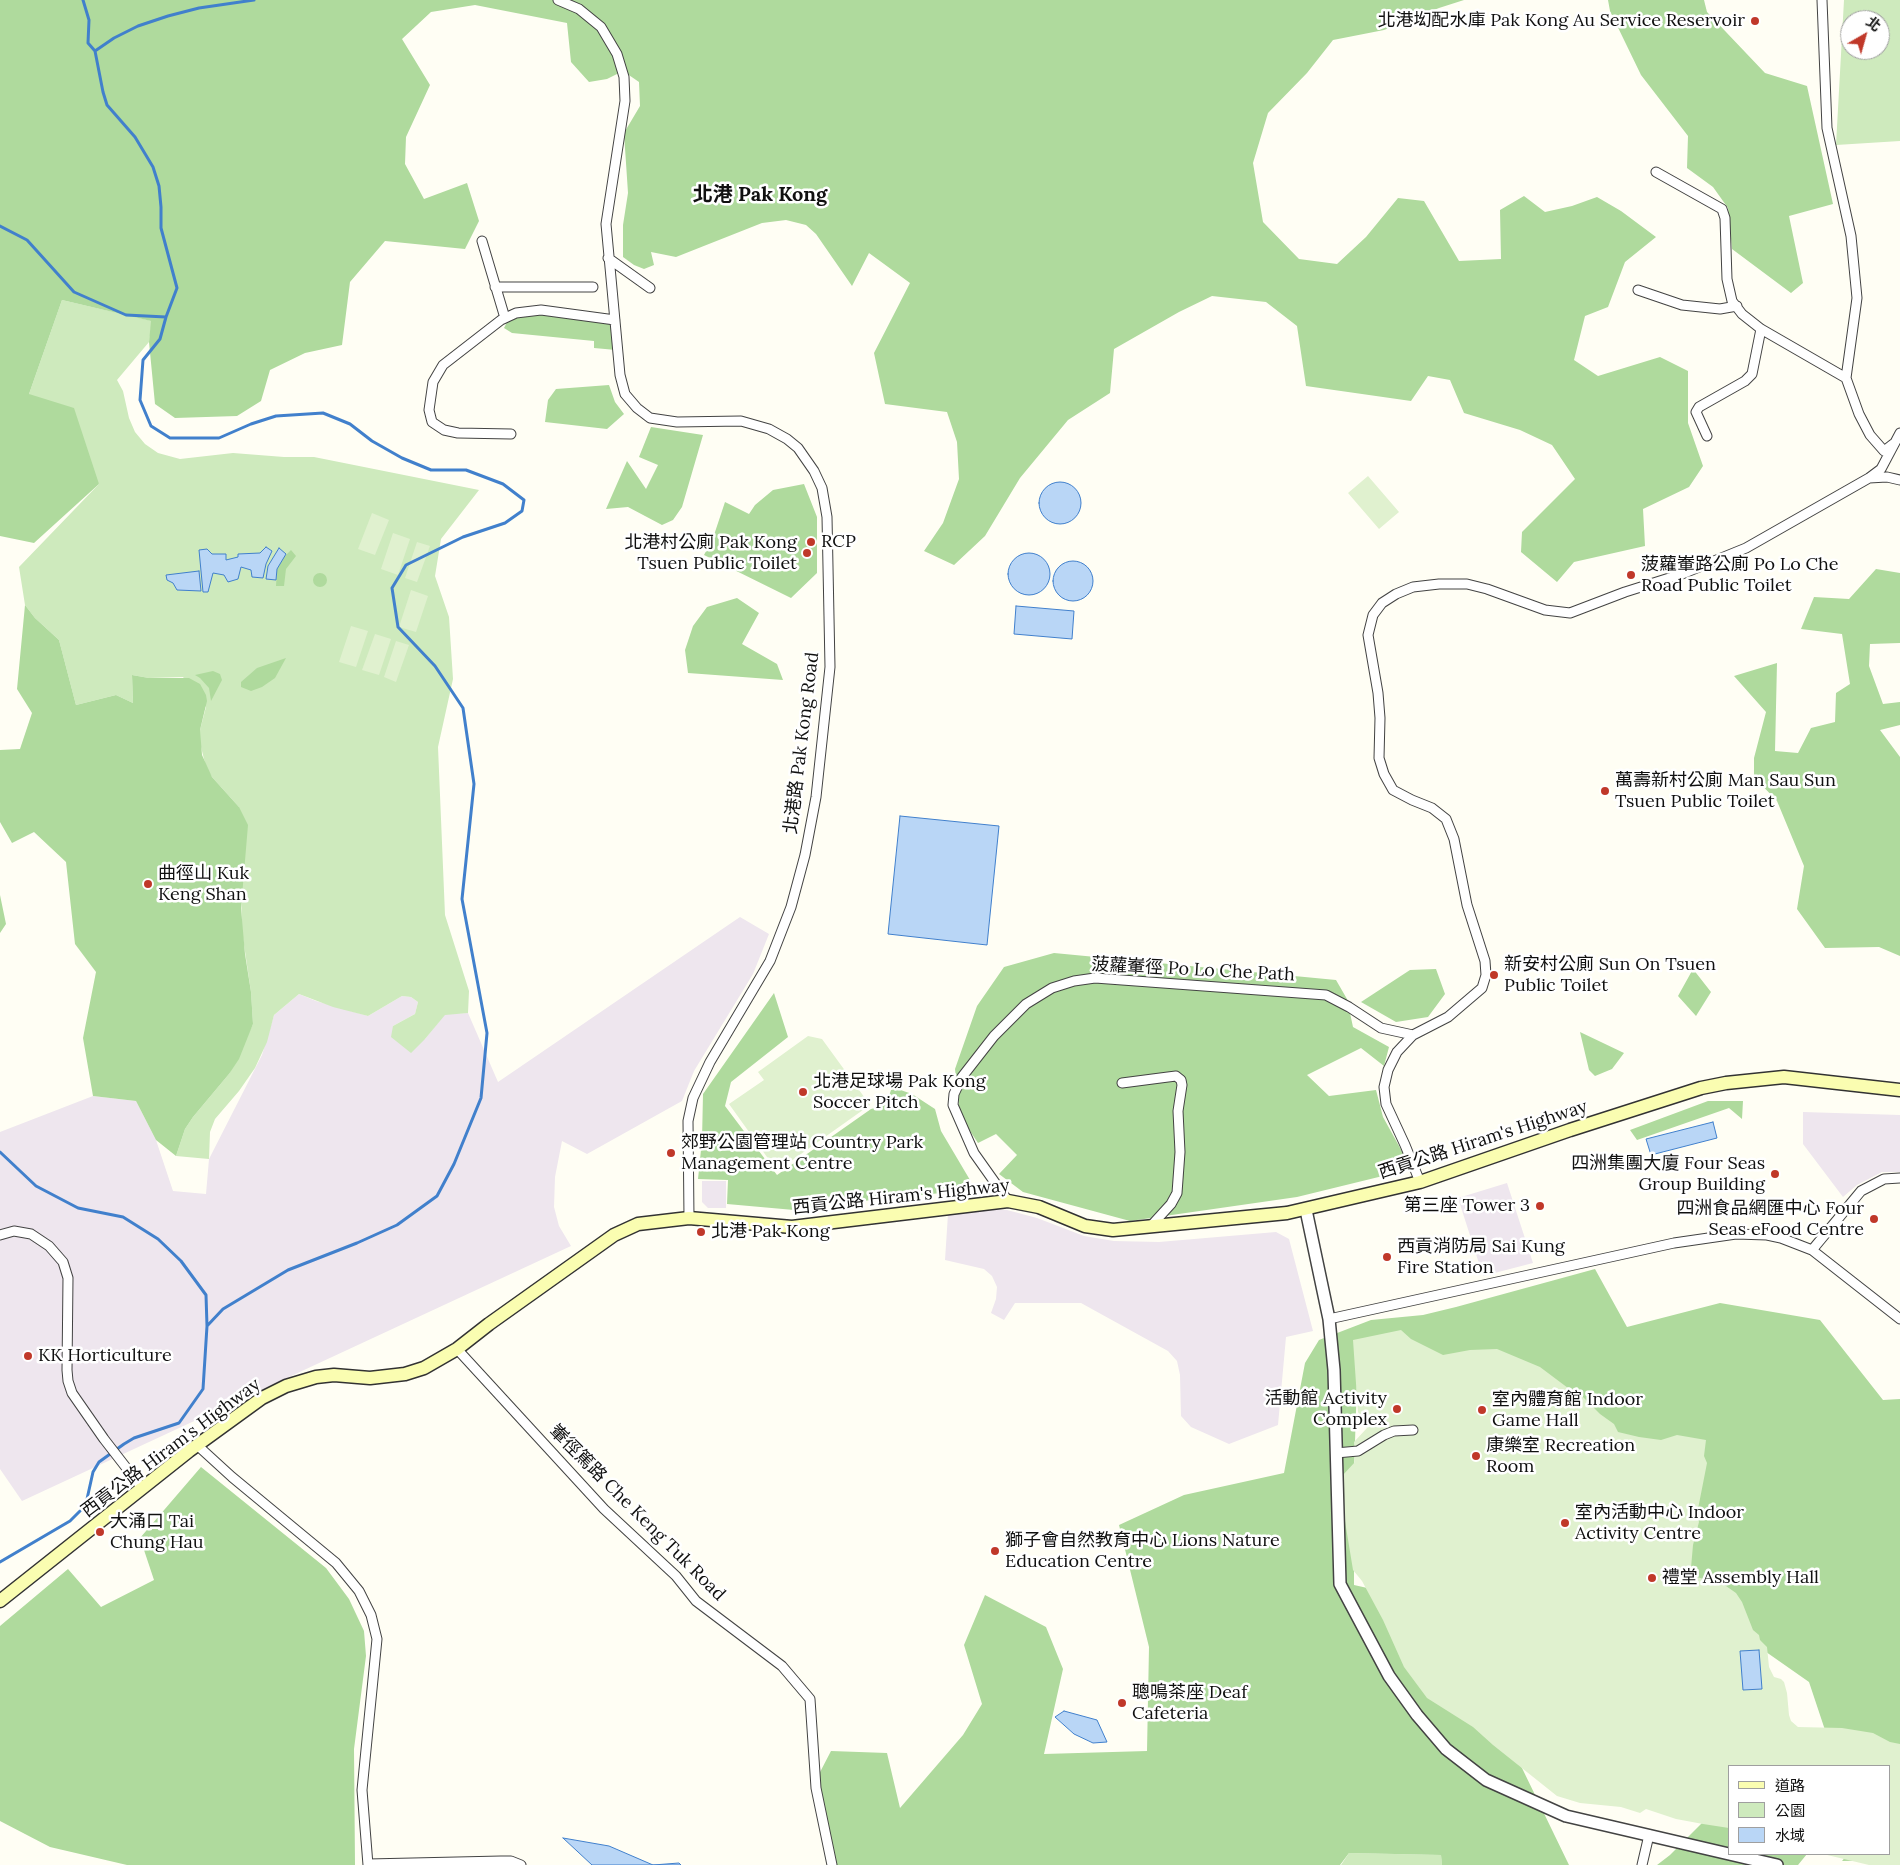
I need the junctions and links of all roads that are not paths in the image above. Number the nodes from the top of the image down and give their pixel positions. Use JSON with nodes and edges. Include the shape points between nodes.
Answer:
{"nodes":[{"id":1,"x":558,"y":0,"type":"edge"},
{"id":2,"x":1822,"y":0,"type":"edge"},
{"id":3,"x":1656,"y":172,"type":"dead end"},
{"id":4,"x":482,"y":241,"type":"dead end"},
{"id":5,"x":608,"y":258,"type":"junction"},
{"id":6,"x":495,"y":287,"type":"junction"},
{"id":7,"x":593,"y":287,"type":"dead end"},
{"id":8,"x":650,"y":288,"type":"dead end"},
{"id":9,"x":1638,"y":290,"type":"dead end"},
{"id":10,"x":1737,"y":306,"type":"junction"},
{"id":11,"x":504,"y":318,"type":"junction"},
{"id":12,"x":615,"y":320,"type":"junction"},
{"id":13,"x":1761,"y":329,"type":"junction"},
{"id":14,"x":1846,"y":378,"type":"junction"},
{"id":15,"x":511,"y":434,"type":"dead end"},
{"id":16,"x":1707,"y":436,"type":"dead end"},
{"id":17,"x":1900,"y":439,"type":"edge"},
{"id":18,"x":1869,"y":478,"type":"junction"},
{"id":19,"x":1900,"y":480,"type":"edge"},
{"id":20,"x":1413,"y":1035,"type":"junction"},
{"id":21,"x":1122,"y":1083,"type":"dead end"},
{"id":22,"x":1900,"y":1090,"type":"edge"},
{"id":23,"x":1900,"y":1178,"type":"edge"},
{"id":24,"x":1420,"y":1182,"type":"junction"},
{"id":25,"x":1008,"y":1201,"type":"junction"},
{"id":26,"x":1306,"y":1210,"type":"junction"},
{"id":27,"x":689,"y":1218,"type":"junction"},
{"id":28,"x":1150,"y":1226,"type":"junction"},
{"id":29,"x":0,"y":1235,"type":"edge"},
{"id":30,"x":1812,"y":1250,"type":"junction"},
{"id":31,"x":1329,"y":1319,"type":"junction"},
{"id":32,"x":1900,"y":1319,"type":"edge"},
{"id":33,"x":457,"y":1349,"type":"junction"},
{"id":34,"x":1413,"y":1430,"type":"dead end"},
{"id":35,"x":198,"y":1445,"type":"junction"},
{"id":36,"x":1336,"y":1453,"type":"junction"},
{"id":37,"x":142,"y":1488,"type":"junction"},
{"id":38,"x":0,"y":1601,"type":"edge"},
{"id":39,"x":1649,"y":1835,"type":"junction"},
{"id":40,"x":1728,"y":1854,"type":"edge"},
{"id":41,"x":1733,"y":1855,"type":"edge"},
{"id":42,"x":368,"y":1865,"type":"edge"},
{"id":43,"x":520,"y":1865,"type":"edge"},
{"id":44,"x":832,"y":1865,"type":"edge"},
{"id":45,"x":1642,"y":1865,"type":"edge"},
{"id":46,"x":1777,"y":1865,"type":"edge"}],
"edges":[{"from":1,"to":5,"type":"street","name":"北港路 Pak Kong Road","via":[[579,9],[601,27],[614,48],[624,77],[625,101],[606,224]]},
{"from":2,"to":14,"type":"street","via":[[1827,128],[1852,236],[1858,298]]},
{"from":3,"to":10,"type":"street","via":[[1722,209],[1727,279],[1732,301]]},
{"from":4,"to":6,"type":"street"},
{"from":5,"to":8,"type":"street"},
{"from":5,"to":12,"type":"street","name":"北港路 Pak Kong Road"},
{"from":6,"to":7,"type":"street"},
{"from":6,"to":11,"type":"street"},
{"from":9,"to":10,"type":"street","via":[[1682,305],[1720,309]]},
{"from":10,"to":13,"type":"street"},
{"from":11,"to":12,"type":"street","via":[[524,311],[541,310]]},
{"from":11,"to":15,"type":"street","via":[[443,365],[433,382],[429,412],[432,422],[444,430]]},
{"from":12,"to":27,"type":"street","name":"北港路 Pak Kong Road","via":[[621,383],[625,394],[637,408],[650,418],[664,421],[741,421],[779,434],[798,448],[810,463],[822,488],[827,517],[830,667],[816,797],[805,855],[791,907],[770,961],[710,1062],[693,1098],[688,1121]]},
{"from":13,"to":14,"type":"street"},
{"from":13,"to":16,"type":"street","via":[[1752,374],[1696,412]]},
{"from":14,"to":17,"type":"street","via":[[1859,414],[1876,443],[1884,451]]},
{"from":17,"to":18,"type":"street","via":[[1881,469]]},
{"from":18,"to":19,"type":"street"},
{"from":18,"to":20,"type":"street","via":[[1732,555],[1570,613],[1545,610],[1467,584],[1413,587],[1382,603],[1373,615],[1368,635],[1378,693],[1379,758],[1393,790],[1432,808],[1446,819],[1467,905],[1485,961],[1486,975],[1482,988],[1448,1017]]},
{"from":20,"to":24,"type":"street","via":[[1397,1052],[1384,1087],[1386,1104]]},
{"from":20,"to":25,"type":"street","name":"菠蘿輋徑 Po Lo Che Path","via":[[1381,1028],[1326,995],[1095,978],[1052,988],[1026,1004],[994,1036],[962,1077],[954,1094],[953,1105],[960,1126],[974,1153]]},
{"from":21,"to":28,"type":"street","via":[[1176,1076],[1182,1085],[1178,1111],[1177,1193]]},
{"from":22,"to":24,"type":"main road","name":"西貢公路 Hiram's Highway","via":[[1784,1077],[1726,1083],[1570,1130]]},
{"from":23,"to":30,"type":"street","via":[[1884,1179],[1861,1191]]},
{"from":24,"to":26,"type":"main road","name":"西貢公路 Hiram's Highway"},
{"from":25,"to":27,"type":"main road","name":"西貢公路 Hiram's Highway","via":[[792,1227]]},
{"from":25,"to":28,"type":"main road","name":"西貢公路 Hiram's Highway","via":[[1039,1207],[1093,1227],[1113,1230]]},
{"from":26,"to":28,"type":"main road","name":"西貢公路 Hiram's Highway"},
{"from":26,"to":31,"type":"street"},
{"from":27,"to":33,"type":"main road","name":"西貢公路 Hiram's Highway","via":[[638,1224],[614,1235]]},
{"from":29,"to":37,"type":"street","via":[[14,1232],[31,1234],[50,1246],[64,1262],[68,1278],[68,1381],[76,1400]]},
{"from":30,"to":31,"type":"street","via":[[1767,1235],[1736,1234],[1674,1243]]},
{"from":30,"to":32,"type":"street"},
{"from":31,"to":36,"type":"street"},
{"from":33,"to":35,"type":"main road","name":"西貢公路 Hiram's Highway","via":[[424,1368],[405,1374],[370,1378],[334,1374],[295,1382],[262,1398]]},
{"from":33,"to":44,"type":"street","name":"輋徑篤路 Che Keng Tuk Road","via":[[604,1509],[676,1576],[696,1601],[782,1666],[810,1699],[816,1788]]},
{"from":34,"to":36,"type":"street","via":[[1384,1435],[1358,1452]]},
{"from":35,"to":37,"type":"main road","name":"西貢公路 Hiram's Highway"},
{"from":35,"to":42,"type":"street","via":[[336,1563],[359,1591],[371,1615],[377,1639],[362,1790]]},
{"from":36,"to":39,"type":"street","via":[[1340,1584],[1389,1676],[1417,1716],[1446,1749],[1486,1780],[1566,1816]]},
{"from":37,"to":38,"type":"main road","name":"西貢公路 Hiram's Highway"},
{"from":39,"to":40,"type":"street"},
{"from":39,"to":45,"type":"street"},
{"from":41,"to":46,"type":"street"},
{"from":42,"to":43,"type":"street","via":[[501,1861]]}]}
